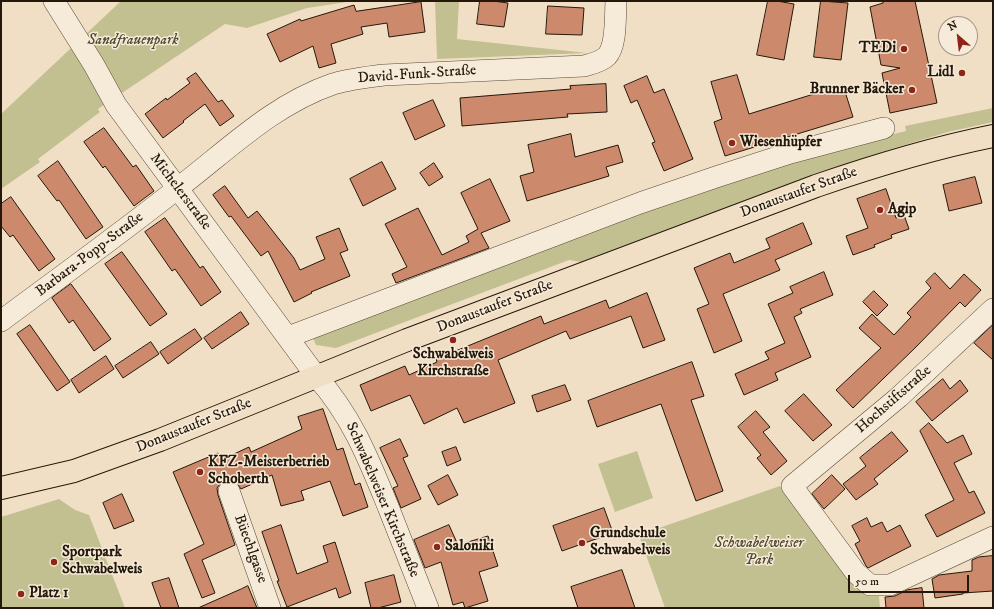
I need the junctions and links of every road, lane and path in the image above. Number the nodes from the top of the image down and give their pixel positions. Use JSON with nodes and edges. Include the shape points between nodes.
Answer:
{"nodes":[{"id":1,"x":54,"y":1,"type":"edge"},
{"id":2,"x":616,"y":1,"type":"edge"},
{"id":3,"x":884,"y":128,"type":"dead end"},
{"id":4,"x":993,"y":136,"type":"edge"},
{"id":5,"x":178,"y":189,"type":"junction"},
{"id":6,"x":993,"y":309,"type":"edge"},
{"id":7,"x":1,"y":321,"type":"edge"},
{"id":8,"x":288,"y":337,"type":"junction"},
{"id":9,"x":316,"y":376,"type":"junction"},
{"id":10,"x":1,"y":488,"type":"edge"},
{"id":11,"x":229,"y":491,"type":"dead end"},
{"id":12,"x":993,"y":537,"type":"edge"},
{"id":13,"x":270,"y":608,"type":"edge"},
{"id":14,"x":428,"y":608,"type":"edge"}],
"edges":[{"from":1,"to":5,"type":"street","name":"Michelerstraße","via":[[116,105]]},
{"from":2,"to":5,"type":"street","name":"David-Funk-Straße","via":[[613,44],[607,56],[596,63],[584,66],[384,75],[333,84],[285,106],[254,127]]},
{"from":3,"to":8,"type":"street","via":[[790,154],[633,206]]},
{"from":4,"to":9,"type":"main road","name":"Donaustaufer Straße","via":[[867,169]]},
{"from":5,"to":7,"type":"street","name":"Barbara-Popp-Straße"},
{"from":5,"to":8,"type":"street","name":"Michelerstraße"},
{"from":6,"to":12,"type":"street","name":"Hochstiftstraße","via":[[899,397],[792,486],[856,573],[870,585],[890,585]]},
{"from":8,"to":9,"type":"street","name":"Michelerstraße"},
{"from":9,"to":10,"type":"main road","name":"Donaustaufer Straße","via":[[160,440],[74,471]]},
{"from":9,"to":14,"type":"street","name":"Schwabelweiser Kirchstraße","via":[[338,402],[362,445]]},
{"from":11,"to":13,"type":"street","name":"Büechlgasse"}]}
